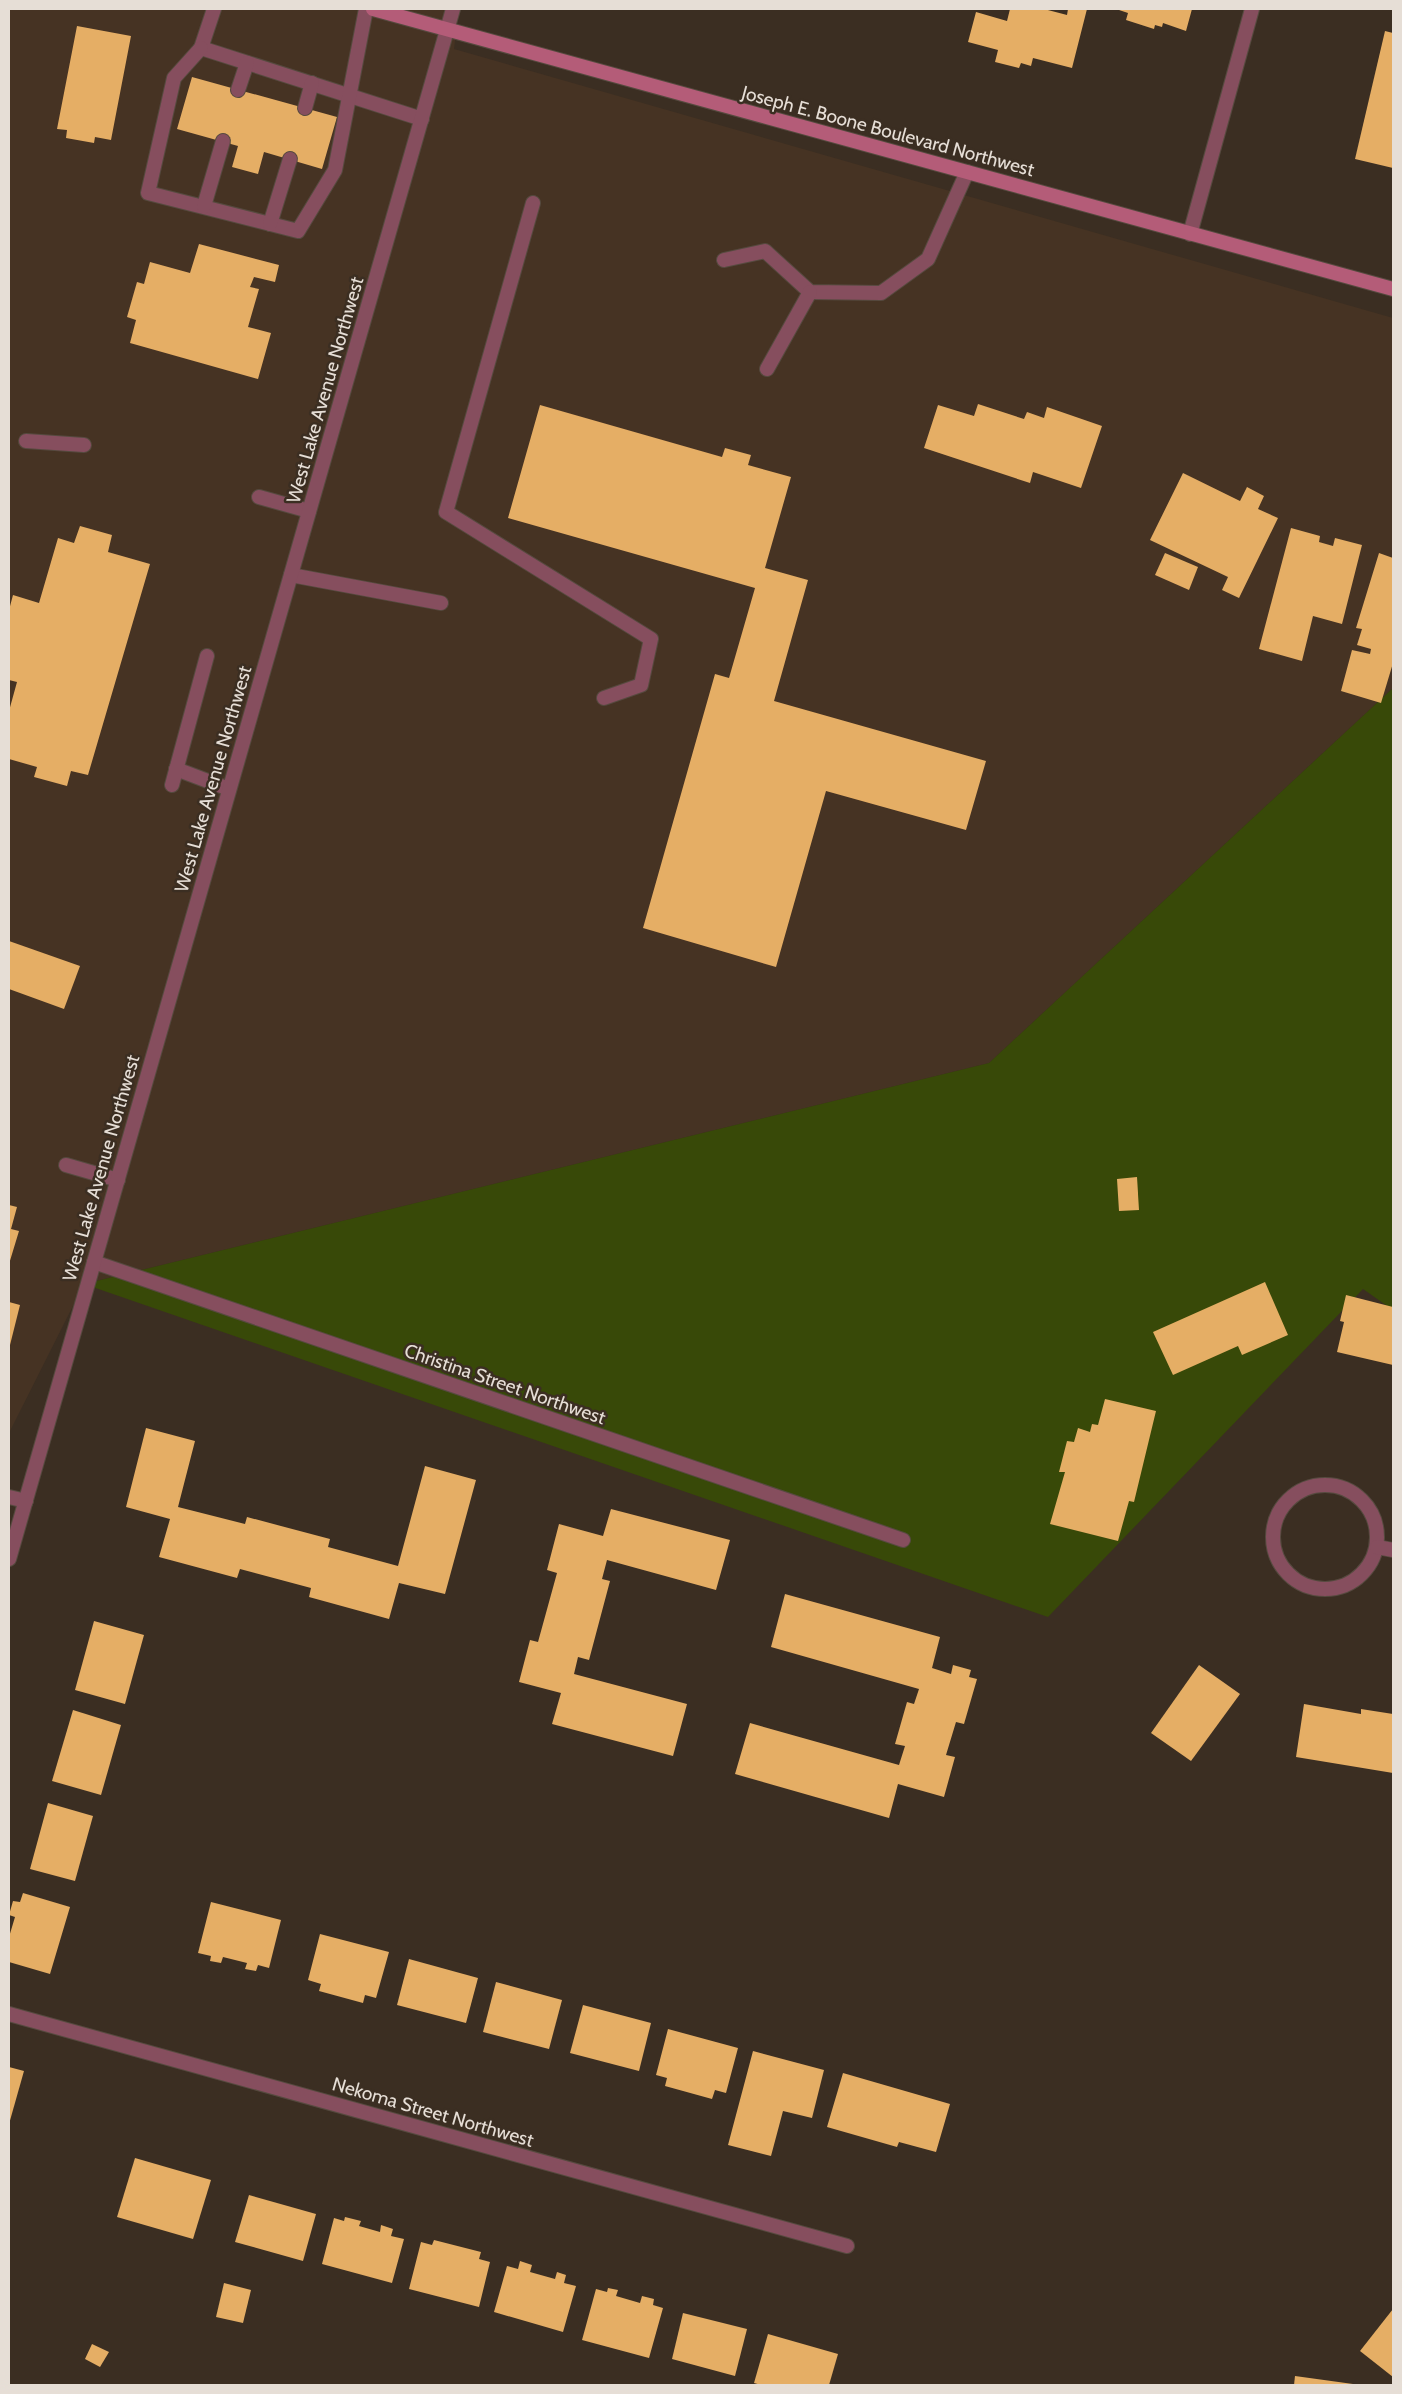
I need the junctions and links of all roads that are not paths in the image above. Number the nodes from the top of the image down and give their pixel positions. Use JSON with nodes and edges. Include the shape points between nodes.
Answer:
{"nodes":[{"id":1,"x":214,"y":9,"type":"edge"},
{"id":2,"x":366,"y":9,"type":"edge"},
{"id":3,"x":373,"y":9,"type":"edge"},
{"id":4,"x":453,"y":9,"type":"edge"},
{"id":5,"x":1252,"y":9,"type":"edge"},
{"id":6,"x":448,"y":29,"type":"junction"},
{"id":7,"x":201,"y":48,"type":"junction"},
{"id":8,"x":247,"y":63,"type":"junction"},
{"id":9,"x":312,"y":83,"type":"junction"},
{"id":10,"x":238,"y":90,"type":"dead end"},
{"id":11,"x":350,"y":95,"type":"junction"},
{"id":12,"x":305,"y":108,"type":"dead end"},
{"id":13,"x":422,"y":119,"type":"junction"},
{"id":14,"x":223,"y":141,"type":"dead end"},
{"id":15,"x":290,"y":160,"type":"dead end"},
{"id":16,"x":967,"y":172,"type":"junction"},
{"id":17,"x":532,"y":203,"type":"dead end"},
{"id":18,"x":204,"y":206,"type":"junction"},
{"id":19,"x":270,"y":224,"type":"junction"},
{"id":20,"x":1190,"y":234,"type":"junction"},
{"id":21,"x":724,"y":260,"type":"dead end"},
{"id":22,"x":1393,"y":289,"type":"edge"},
{"id":23,"x":810,"y":292,"type":"junction"},
{"id":24,"x":767,"y":369,"type":"dead end"},
{"id":25,"x":26,"y":441,"type":"dead end"},
{"id":26,"x":84,"y":444,"type":"dead end"},
{"id":27,"x":260,"y":497,"type":"dead end"},
{"id":28,"x":310,"y":511,"type":"junction"},
{"id":29,"x":291,"y":575,"type":"junction"},
{"id":30,"x":441,"y":603,"type":"dead end"},
{"id":31,"x":207,"y":656,"type":"dead end"},
{"id":32,"x":604,"y":698,"type":"dead end"},
{"id":33,"x":176,"y":769,"type":"junction"},
{"id":34,"x":172,"y":785,"type":"dead end"},
{"id":35,"x":230,"y":789,"type":"junction"},
{"id":36,"x":66,"y":1165,"type":"dead end"},
{"id":37,"x":118,"y":1180,"type":"junction"},
{"id":38,"x":94,"y":1262,"type":"junction"},
{"id":39,"x":9,"y":1497,"type":"edge"},
{"id":40,"x":26,"y":1502,"type":"junction"},
{"id":41,"x":904,"y":1540,"type":"dead end"},
{"id":42,"x":1377,"y":1547,"type":"junction"},
{"id":43,"x":1393,"y":1550,"type":"edge"},
{"id":44,"x":9,"y":1559,"type":"edge"},
{"id":45,"x":9,"y":2014,"type":"edge"},
{"id":46,"x":847,"y":2246,"type":"dead end"}],
"edges":[{"from":1,"to":7,"type":"street"},
{"from":2,"to":11,"type":"street"},
{"from":3,"to":6,"type":"main road","name":"Joseph E. Boone Boulevard Northwest"},
{"from":4,"to":6,"type":"street","name":"West Lake Avenue Northwest"},
{"from":5,"to":20,"type":"street"},
{"from":6,"to":13,"type":"street","name":"West Lake Avenue Northwest"},
{"from":6,"to":16,"type":"main road","name":"Joseph E. Boone Boulevard Northwest"},
{"from":7,"to":8,"type":"street"},
{"from":7,"to":18,"type":"street","via":[[174,78],[148,193]]},
{"from":8,"to":9,"type":"street"},
{"from":8,"to":10,"type":"street"},
{"from":9,"to":11,"type":"street"},
{"from":9,"to":12,"type":"street"},
{"from":11,"to":13,"type":"street"},
{"from":11,"to":19,"type":"street","via":[[335,170],[298,230]]},
{"from":13,"to":28,"type":"street","name":"West Lake Avenue Northwest"},
{"from":14,"to":18,"type":"street"},
{"from":15,"to":19,"type":"street"},
{"from":16,"to":20,"type":"main road","name":"Joseph E. Boone Boulevard Northwest"},
{"from":16,"to":23,"type":"street","via":[[928,259],[881,293]]},
{"from":17,"to":32,"type":"street","via":[[446,512],[651,639],[641,685]]},
{"from":18,"to":19,"type":"street"},
{"from":20,"to":22,"type":"main road","name":"Joseph E. Boone Boulevard Northwest"},
{"from":21,"to":23,"type":"street","via":[[765,251]]},
{"from":23,"to":24,"type":"street"},
{"from":25,"to":26,"type":"street"},
{"from":27,"to":28,"type":"street"},
{"from":28,"to":29,"type":"street","name":"West Lake Avenue Northwest"},
{"from":29,"to":30,"type":"street"},
{"from":29,"to":35,"type":"street","name":"West Lake Avenue Northwest"},
{"from":31,"to":33,"type":"street"},
{"from":33,"to":34,"type":"street"},
{"from":33,"to":35,"type":"street"},
{"from":35,"to":37,"type":"street","name":"West Lake Avenue Northwest"},
{"from":36,"to":37,"type":"street"},
{"from":37,"to":38,"type":"street","name":"West Lake Avenue Northwest"},
{"from":38,"to":40,"type":"street","name":"West Lake Avenue Northwest"},
{"from":38,"to":41,"type":"street","name":"Christina Street Northwest"},
{"from":39,"to":40,"type":"street"},
{"from":40,"to":44,"type":"street","name":"West Lake Avenue Northwest"},
{"from":42,"to":42,"type":"street","via":[[1378,1531],[1364,1501],[1335,1486],[1318,1485],[1302,1490],[1279,1512],[1273,1528],[1273,1544],[1287,1574],[1300,1584],[1316,1589],[1332,1590],[1362,1576],[1372,1563]]},
{"from":42,"to":43,"type":"street"},
{"from":45,"to":46,"type":"street","name":"Nekoma Street Northwest"}]}
